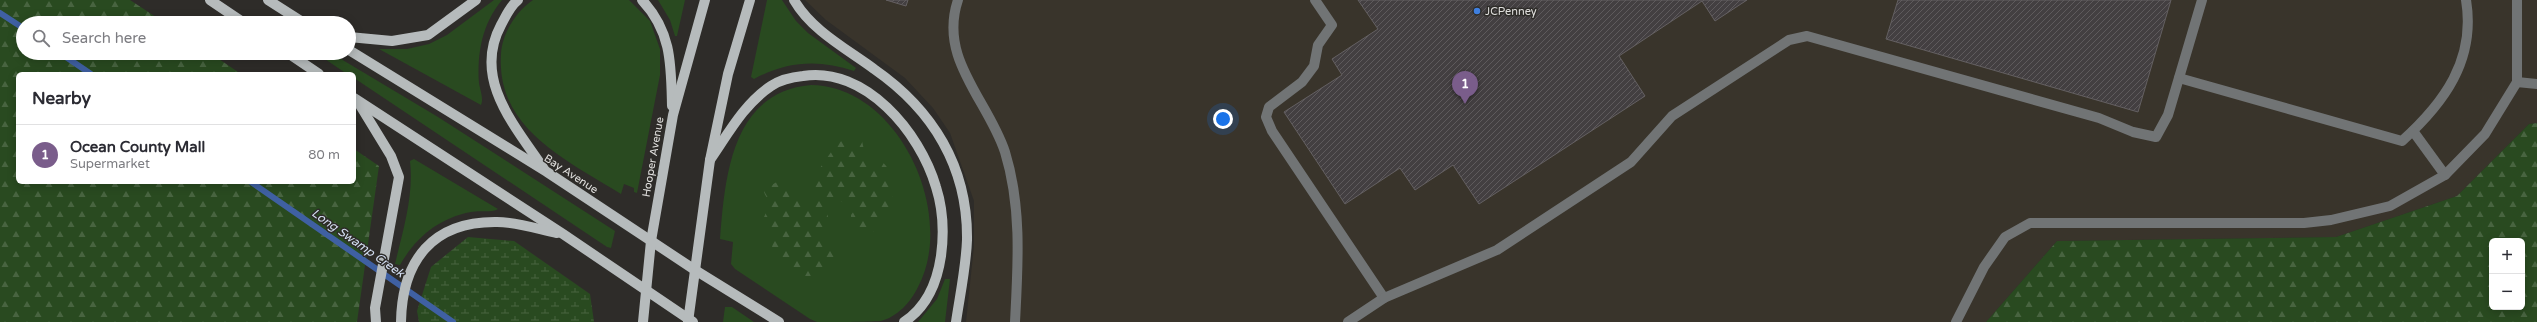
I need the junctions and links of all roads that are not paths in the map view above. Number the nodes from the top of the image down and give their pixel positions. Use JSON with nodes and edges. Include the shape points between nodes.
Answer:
{"nodes":[{"id":1,"x":210,"y":0,"type":"edge"},
{"id":2,"x":268,"y":0,"type":"edge"},
{"id":3,"x":476,"y":0,"type":"edge"},
{"id":4,"x":518,"y":0,"type":"edge"},
{"id":5,"x":642,"y":0,"type":"edge"},
{"id":6,"x":705,"y":0,"type":"edge"},
{"id":7,"x":750,"y":0,"type":"edge"},
{"id":8,"x":794,"y":0,"type":"edge"},
{"id":9,"x":958,"y":0,"type":"edge"},
{"id":10,"x":1315,"y":0,"type":"edge"},
{"id":11,"x":2202,"y":0,"type":"edge"},
{"id":12,"x":2466,"y":0,"type":"edge"},
{"id":13,"x":2517,"y":0,"type":"edge"},
{"id":14,"x":234,"y":16,"type":"edge"},
{"id":15,"x":293,"y":16,"type":"edge"},
{"id":16,"x":356,"y":38,"type":"edge"},
{"id":17,"x":356,"y":54,"type":"edge"},
{"id":18,"x":298,"y":60,"type":"edge"},
{"id":19,"x":316,"y":72,"type":"edge"},
{"id":20,"x":2179,"y":78,"type":"junction"},
{"id":21,"x":2517,"y":82,"type":"junction"},
{"id":22,"x":2537,"y":84,"type":"edge"},
{"id":23,"x":356,"y":100,"type":"edge"},
{"id":24,"x":356,"y":101,"type":"edge"},
{"id":25,"x":673,"y":115,"type":"junction"},
{"id":26,"x":2413,"y":131,"type":"junction"},
{"id":27,"x":710,"y":160,"type":"junction"},
{"id":28,"x":547,"y":172,"type":"junction"},
{"id":29,"x":2445,"y":175,"type":"junction"},
{"id":30,"x":563,"y":234,"type":"junction"},
{"id":31,"x":651,"y":241,"type":"junction"},
{"id":32,"x":695,"y":270,"type":"junction"},
{"id":33,"x":646,"y":289,"type":"junction"},
{"id":34,"x":1384,"y":298,"type":"junction"},
{"id":35,"x":690,"y":321,"type":"edge"},
{"id":36,"x":376,"y":322,"type":"edge"},
{"id":37,"x":401,"y":322,"type":"edge"},
{"id":38,"x":643,"y":322,"type":"edge"},
{"id":39,"x":779,"y":322,"type":"edge"},
{"id":40,"x":904,"y":322,"type":"edge"},
{"id":41,"x":956,"y":322,"type":"edge"},
{"id":42,"x":1015,"y":322,"type":"edge"},
{"id":43,"x":1348,"y":322,"type":"edge"},
{"id":44,"x":1956,"y":322,"type":"edge"}],
"edges":[{"from":1,"to":14,"type":"main road"},
{"from":2,"to":15,"type":"main road"},
{"from":3,"to":16,"type":"main road","via":[[428,35],[392,41]]},
{"from":4,"to":28,"type":"main road","via":[[512,4],[495,37],[490,66],[495,87],[506,113]]},
{"from":5,"to":25,"type":"main road","via":[[656,15],[666,38]]},
{"from":6,"to":25,"type":"main road","name":"Hooper Avenue"},
{"from":7,"to":27,"type":"main road","via":[[728,74]]},
{"from":8,"to":41,"type":"main road","via":[[821,31],[900,87],[924,112],[941,136],[965,204],[967,242]]},
{"from":9,"to":42,"type":"lane","via":[[954,12],[954,48],[962,71],[1004,151],[1014,196],[1017,248]]},
{"from":10,"to":34,"type":"lane","via":[[1332,25],[1318,45],[1314,66],[1302,82],[1268,107],[1266,117],[1272,131]]},
{"from":11,"to":20,"type":"lane"},
{"from":12,"to":26,"type":"lane","via":[[2466,50],[2450,88],[2425,121]]},
{"from":13,"to":21,"type":"lane"},
{"from":17,"to":28,"type":"main road","name":"Bay Avenue"},
{"from":18,"to":19,"type":"main road"},
{"from":20,"to":26,"type":"lane","via":[[2402,141]]},
{"from":20,"to":34,"type":"lane","via":[[2168,114],[2156,137],[2134,132],[2099,118],[1807,36],[1789,40],[1672,116],[1631,162],[1497,250]]},
{"from":21,"to":22,"type":"lane"},
{"from":21,"to":29,"type":"lane","via":[[2485,134]]},
{"from":23,"to":30,"type":"main road"},
{"from":24,"to":36,"type":"main road","via":[[392,156],[399,177],[375,308]]},
{"from":25,"to":31,"type":"main road","name":"Hooper Avenue"},
{"from":26,"to":29,"type":"lane"},
{"from":27,"to":32,"type":"main road"},
{"from":27,"to":40,"type":"main road","via":[[744,109],[771,86],[791,77],[816,74],[840,78],[861,87],[898,120],[914,140],[936,188],[942,222],[939,271],[930,296],[916,314]]},
{"from":28,"to":31,"type":"main road","name":"Bay Avenue"},
{"from":29,"to":44,"type":"lane","via":[[2390,206],[2331,220],[2296,223],[2030,223],[2005,237],[1984,268]]},
{"from":30,"to":33,"type":"main road"},
{"from":30,"to":37,"type":"main road","via":[[498,221],[466,224],[439,235],[420,253],[409,275],[401,300]]},
{"from":31,"to":32,"type":"main road","name":"Bay Avenue"},
{"from":31,"to":33,"type":"main road","name":"Hooper Avenue"},
{"from":32,"to":35,"type":"main road"},
{"from":32,"to":39,"type":"main road","name":"Bay Avenue"},
{"from":33,"to":35,"type":"main road"},
{"from":33,"to":38,"type":"main road","name":"Hooper Avenue"},
{"from":34,"to":43,"type":"lane"}]}
